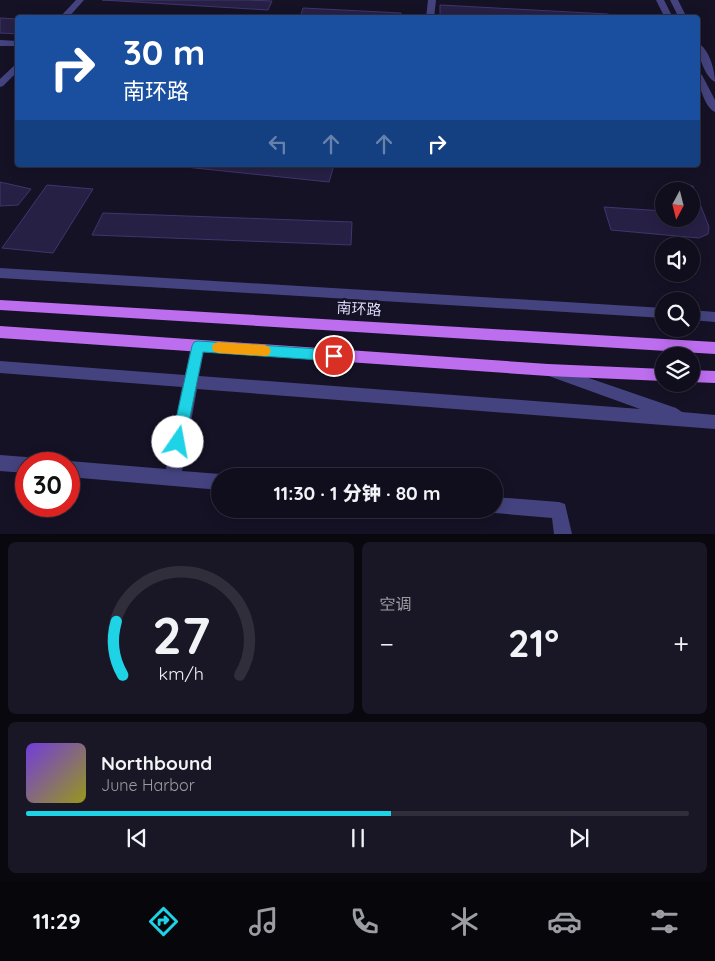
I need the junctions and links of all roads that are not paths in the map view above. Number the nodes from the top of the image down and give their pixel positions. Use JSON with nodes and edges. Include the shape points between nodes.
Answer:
{"nodes":[{"id":1,"x":80,"y":0,"type":"edge"},
{"id":2,"x":432,"y":0,"type":"edge"},
{"id":3,"x":660,"y":0,"type":"edge"},
{"id":4,"x":674,"y":0,"type":"edge"},
{"id":5,"x":66,"y":15,"type":"edge"},
{"id":6,"x":430,"y":15,"type":"edge"},
{"id":7,"x":668,"y":15,"type":"edge"},
{"id":8,"x":682,"y":15,"type":"edge"},
{"id":9,"x":0,"y":42,"type":"edge"},
{"id":10,"x":15,"y":44,"type":"edge"},
{"id":11,"x":700,"y":50,"type":"edge"},
{"id":12,"x":15,"y":69,"type":"edge"},
{"id":13,"x":700,"y":79,"type":"edge"},
{"id":14,"x":715,"y":79,"type":"edge"},
{"id":15,"x":0,"y":84,"type":"edge"},
{"id":16,"x":715,"y":109,"type":"edge"},
{"id":17,"x":0,"y":273,"type":"edge"},
{"id":18,"x":0,"y":305,"type":"edge"},
{"id":19,"x":655,"y":313,"type":"edge"},
{"id":20,"x":700,"y":316,"type":"edge"},
{"id":21,"x":715,"y":317,"type":"edge"},
{"id":22,"x":0,"y":332,"type":"edge"},
{"id":23,"x":198,"y":346,"type":"junction"},
{"id":24,"x":715,"y":348,"type":"edge"},
{"id":25,"x":0,"y":366,"type":"edge"},
{"id":26,"x":548,"y":370,"type":"junction"},
{"id":27,"x":655,"y":375,"type":"edge"},
{"id":28,"x":700,"y":376,"type":"edge"},
{"id":29,"x":715,"y":377,"type":"edge"},
{"id":30,"x":191,"y":380,"type":"junction"},
{"id":31,"x":692,"y":421,"type":"junction"},
{"id":32,"x":715,"y":422,"type":"edge"},
{"id":33,"x":0,"y":463,"type":"edge"},
{"id":34,"x":15,"y":464,"type":"edge"},
{"id":35,"x":80,"y":470,"type":"edge"},
{"id":36,"x":172,"y":478,"type":"junction"},
{"id":37,"x":211,"y":481,"type":"edge"},
{"id":38,"x":503,"y":505,"type":"edge"},
{"id":39,"x":562,"y":534,"type":"edge"}],
"edges":[{"from":1,"to":5,"type":"street"},
{"from":2,"to":6,"type":"street"},
{"from":3,"to":7,"type":"street"},
{"from":4,"to":8,"type":"street"},
{"from":9,"to":10,"type":"street"},
{"from":11,"to":14,"type":"street"},
{"from":12,"to":15,"type":"street"},
{"from":13,"to":16,"type":"street"},
{"from":17,"to":19,"type":"street"},
{"from":18,"to":24,"type":"main road","name":"南环路"},
{"from":20,"to":21,"type":"street"},
{"from":22,"to":23,"type":"main road"},
{"from":23,"to":26,"type":"main road"},
{"from":23,"to":30,"type":"street"},
{"from":25,"to":30,"type":"street"},
{"from":26,"to":27,"type":"main road"},
{"from":26,"to":31,"type":"street"},
{"from":28,"to":29,"type":"main road"},
{"from":30,"to":31,"type":"street"},
{"from":30,"to":36,"type":"street"},
{"from":31,"to":32,"type":"street"},
{"from":33,"to":34,"type":"street"},
{"from":35,"to":36,"type":"street"},
{"from":36,"to":37,"type":"street"},
{"from":38,"to":39,"type":"street","via":[[559,510]]}]}
